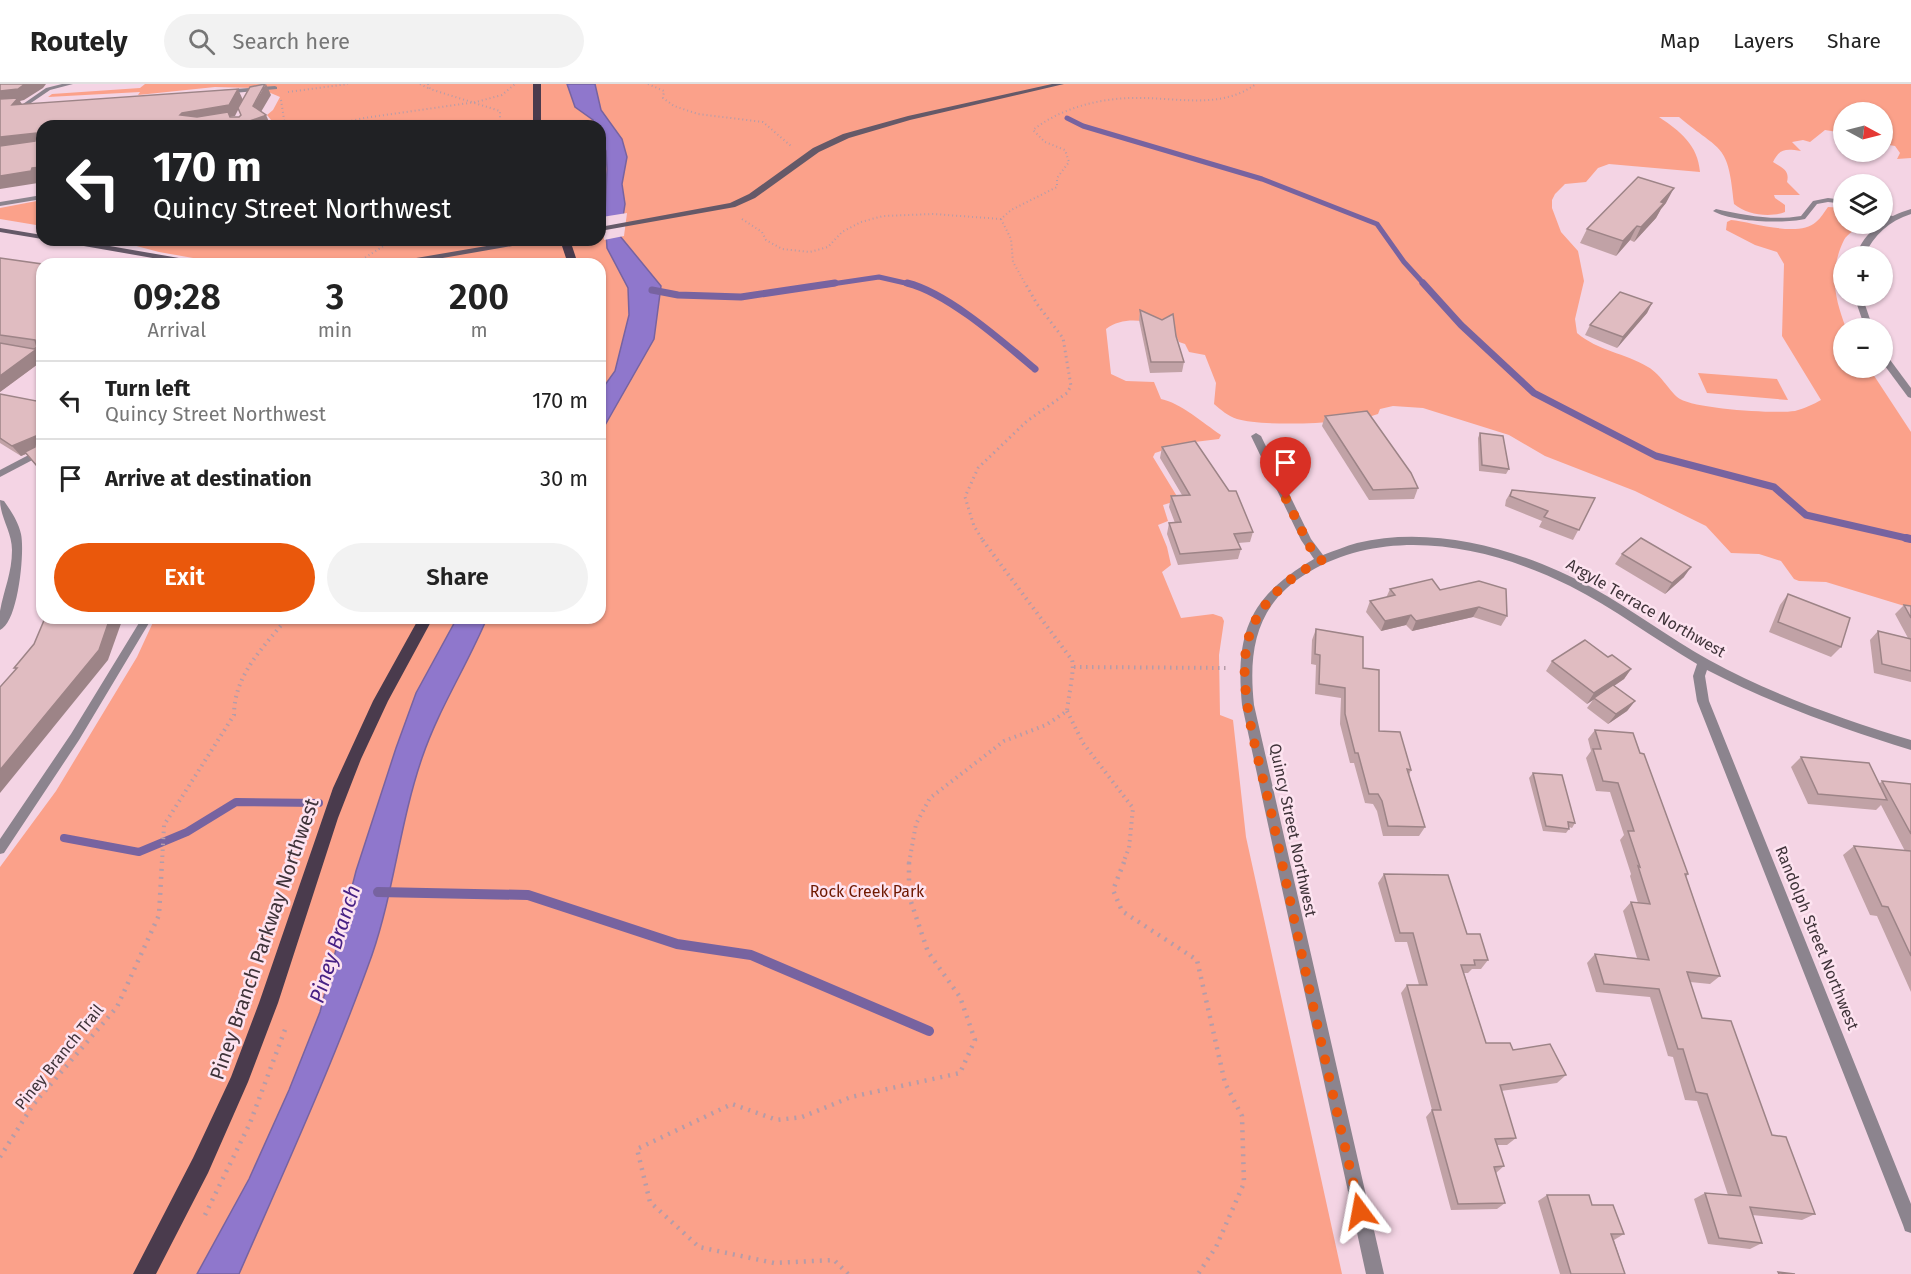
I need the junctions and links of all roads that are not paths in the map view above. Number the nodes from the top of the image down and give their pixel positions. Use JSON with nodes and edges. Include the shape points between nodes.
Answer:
{"nodes":[{"id":1,"x":70,"y":84,"type":"edge"},
{"id":2,"x":537,"y":84,"type":"edge"},
{"id":3,"x":1061,"y":84,"type":"edge"},
{"id":4,"x":275,"y":88,"type":"dead end"},
{"id":5,"x":212,"y":92,"type":"edge"},
{"id":6,"x":38,"y":104,"type":"edge"},
{"id":7,"x":17,"y":105,"type":"edge"},
{"id":8,"x":26,"y":105,"type":"junction"},
{"id":9,"x":537,"y":120,"type":"edge"},
{"id":10,"x":36,"y":198,"type":"edge"},
{"id":11,"x":1833,"y":201,"type":"edge"},
{"id":12,"x":0,"y":204,"type":"edge"},
{"id":13,"x":1716,"y":211,"type":"dead end"},
{"id":14,"x":1911,"y":212,"type":"edge"},
{"id":15,"x":1893,"y":218,"type":"edge"},
{"id":16,"x":606,"y":228,"type":"edge"},
{"id":17,"x":0,"y":230,"type":"edge"},
{"id":18,"x":36,"y":236,"type":"edge"},
{"id":19,"x":96,"y":246,"type":"edge"},
{"id":20,"x":501,"y":246,"type":"edge"},
{"id":21,"x":167,"y":258,"type":"edge"},
{"id":22,"x":431,"y":258,"type":"edge"},
{"id":23,"x":1893,"y":370,"type":"edge"},
{"id":24,"x":1911,"y":395,"type":"edge"},
{"id":25,"x":1256,"y":436,"type":"dead end"},
{"id":26,"x":36,"y":454,"type":"edge"},
{"id":27,"x":0,"y":474,"type":"edge"},
{"id":28,"x":0,"y":503,"type":"edge"},
{"id":29,"x":1322,"y":560,"type":"junction"},
{"id":30,"x":143,"y":624,"type":"edge"},
{"id":31,"x":423,"y":624,"type":"edge"},
{"id":32,"x":0,"y":626,"type":"edge"},
{"id":33,"x":1704,"y":663,"type":"junction"},
{"id":34,"x":1911,"y":745,"type":"edge"},
{"id":35,"x":0,"y":849,"type":"edge"},
{"id":36,"x":1911,"y":1225,"type":"edge"},
{"id":37,"x":144,"y":1274,"type":"edge"},
{"id":38,"x":1375,"y":1274,"type":"edge"}],
"edges":[{"from":1,"to":8,"type":"lane","via":[[48,89]]},
{"from":2,"to":9,"type":"main road"},
{"from":3,"to":16,"type":"street","via":[[856,132],[803,158],[752,196],[720,208]]},
{"from":4,"to":5,"type":"street","via":[[252,93]]},
{"from":6,"to":8,"type":"street"},
{"from":7,"to":8,"type":"street"},
{"from":10,"to":12,"type":"street"},
{"from":11,"to":13,"type":"lane","via":[[1815,202],[1803,218],[1788,221]]},
{"from":14,"to":15,"type":"street"},
{"from":17,"to":18,"type":"street"},
{"from":19,"to":21,"type":"street"},
{"from":20,"to":22,"type":"street"},
{"from":23,"to":24,"type":"street"},
{"from":25,"to":29,"type":"street","via":[[1306,540]]},
{"from":26,"to":27,"type":"lane"},
{"from":28,"to":32,"type":"street","via":[[16,533],[17,558],[13,590]]},
{"from":29,"to":33,"type":"street","name":"Argyle Terrace Northwest","via":[[1356,548],[1408,543],[1453,545],[1499,554],[1575,584]]},
{"from":29,"to":38,"type":"street","name":"Quincy Street Northwest","via":[[1283,584],[1261,611],[1247,644],[1245,668],[1248,705],[1279,851]]},
{"from":30,"to":35,"type":"lane","via":[[75,737]]},
{"from":31,"to":37,"type":"main road","name":"Piney Branch Parkway Northwest","via":[[384,692],[343,784],[233,1097]]},
{"from":33,"to":34,"type":"street","name":"Argyle Terrace Northwest","via":[[1807,709]]},
{"from":33,"to":36,"type":"street","name":"Randolph Street Northwest","via":[[1699,676],[1703,701]]}]}
